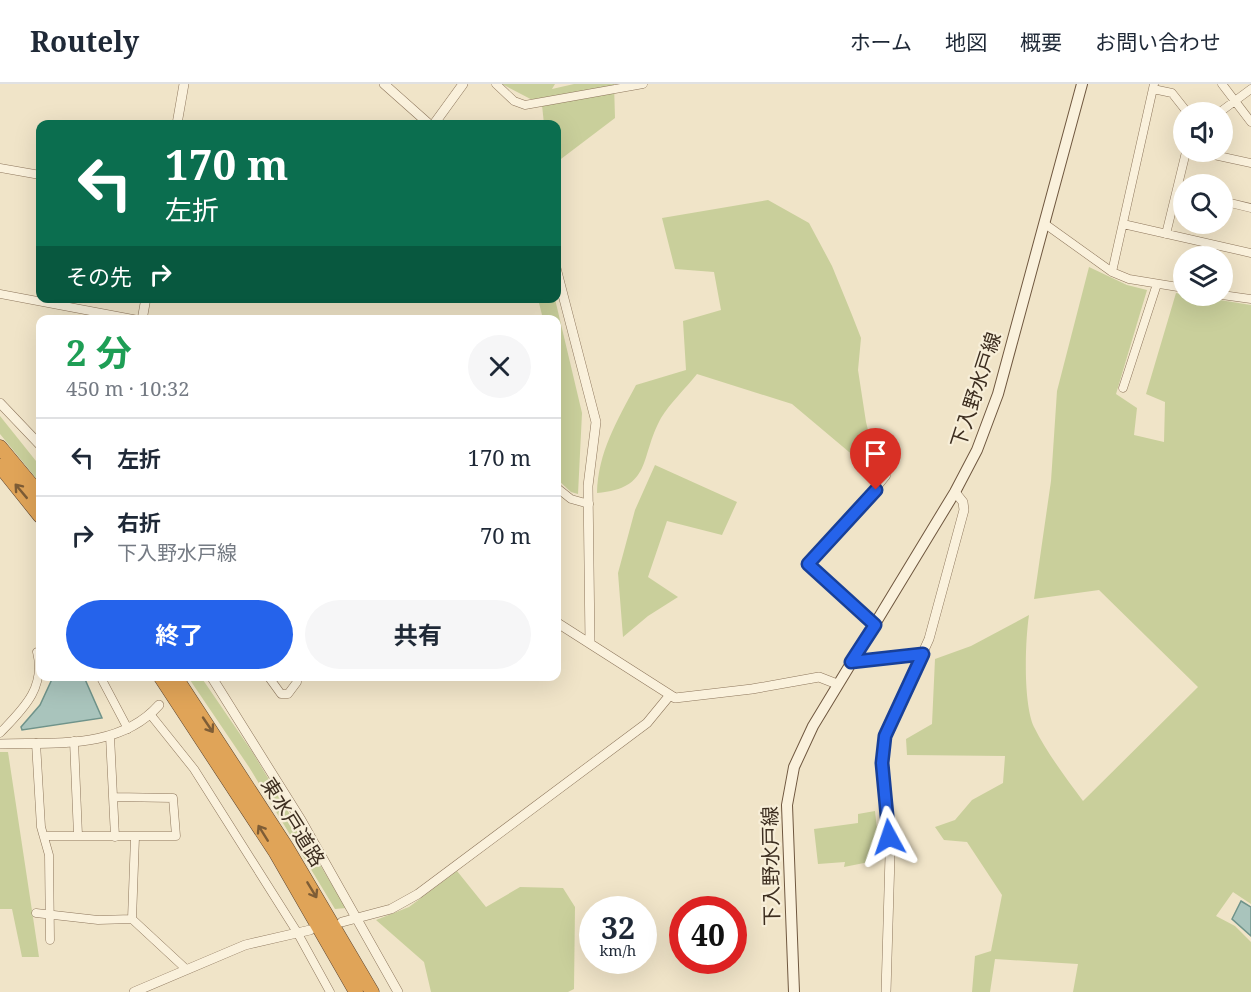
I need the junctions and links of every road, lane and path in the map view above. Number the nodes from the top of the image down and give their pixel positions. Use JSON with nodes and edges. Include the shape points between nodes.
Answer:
{"nodes":[{"id":1,"x":184,"y":84,"type":"edge"},
{"id":2,"x":384,"y":84,"type":"edge"},
{"id":3,"x":462,"y":84,"type":"edge"},
{"id":4,"x":496,"y":84,"type":"edge"},
{"id":5,"x":643,"y":84,"type":"edge"},
{"id":6,"x":1082,"y":84,"type":"edge"},
{"id":7,"x":1222,"y":84,"type":"edge"},
{"id":8,"x":1154,"y":86,"type":"edge"},
{"id":9,"x":1251,"y":89,"type":"edge"},
{"id":10,"x":1235,"y":100,"type":"junction"},
{"id":11,"x":1179,"y":102,"type":"edge"},
{"id":12,"x":1232,"y":102,"type":"edge"},
{"id":13,"x":178,"y":120,"type":"edge"},
{"id":14,"x":426,"y":120,"type":"edge"},
{"id":15,"x":434,"y":120,"type":"edge"},
{"id":16,"x":1251,"y":122,"type":"edge"},
{"id":17,"x":1233,"y":159,"type":"edge"},
{"id":18,"x":1251,"y":163,"type":"edge"},
{"id":19,"x":0,"y":168,"type":"edge"},
{"id":20,"x":36,"y":174,"type":"edge"},
{"id":21,"x":1233,"y":204,"type":"edge"},
{"id":22,"x":1251,"y":208,"type":"edge"},
{"id":23,"x":1173,"y":211,"type":"edge"},
{"id":24,"x":1045,"y":224,"type":"junction"},
{"id":25,"x":1123,"y":225,"type":"junction"},
{"id":26,"x":1166,"y":234,"type":"junction"},
{"id":27,"x":1251,"y":253,"type":"edge"},
{"id":28,"x":1112,"y":272,"type":"junction"},
{"id":29,"x":1157,"y":284,"type":"junction"},
{"id":30,"x":1173,"y":286,"type":"edge"},
{"id":31,"x":561,"y":287,"type":"edge"},
{"id":32,"x":0,"y":294,"type":"edge"},
{"id":33,"x":1233,"y":297,"type":"edge"},
{"id":34,"x":1251,"y":299,"type":"edge"},
{"id":35,"x":36,"y":301,"type":"edge"},
{"id":36,"x":48,"y":303,"type":"edge"},
{"id":37,"x":113,"y":315,"type":"edge"},
{"id":38,"x":1123,"y":387,"type":"dead end"},
{"id":39,"x":0,"y":403,"type":"edge"},
{"id":40,"x":36,"y":441,"type":"edge"},
{"id":41,"x":0,"y":447,"type":"edge"},
{"id":42,"x":0,"y":466,"type":"edge"},
{"id":43,"x":886,"y":476,"type":"dead end"},
{"id":44,"x":36,"y":490,"type":"edge"},
{"id":45,"x":561,"y":491,"type":"edge"},
{"id":46,"x":955,"y":492,"type":"junction"},
{"id":47,"x":589,"y":504,"type":"junction"},
{"id":48,"x":36,"y":511,"type":"edge"},
{"id":49,"x":561,"y":625,"type":"edge"},
{"id":50,"x":875,"y":625,"type":"junction"},
{"id":51,"x":591,"y":643,"type":"junction"},
{"id":52,"x":923,"y":654,"type":"junction"},
{"id":53,"x":851,"y":662,"type":"junction"},
{"id":54,"x":39,"y":681,"type":"edge"},
{"id":55,"x":103,"y":681,"type":"edge"},
{"id":56,"x":163,"y":681,"type":"edge"},
{"id":57,"x":179,"y":681,"type":"edge"},
{"id":58,"x":214,"y":681,"type":"edge"},
{"id":59,"x":272,"y":681,"type":"edge"},
{"id":60,"x":297,"y":681,"type":"edge"},
{"id":61,"x":837,"y":684,"type":"junction"},
{"id":62,"x":670,"y":695,"type":"junction"},
{"id":63,"x":159,"y":705,"type":"dead end"},
{"id":64,"x":150,"y":714,"type":"junction"},
{"id":65,"x":128,"y":729,"type":"junction"},
{"id":66,"x":0,"y":733,"type":"edge"},
{"id":67,"x":110,"y":736,"type":"junction"},
{"id":68,"x":74,"y":741,"type":"junction"},
{"id":69,"x":36,"y":742,"type":"junction"},
{"id":70,"x":0,"y":744,"type":"edge"},
{"id":71,"x":114,"y":797,"type":"junction"},
{"id":72,"x":78,"y":835,"type":"junction"},
{"id":73,"x":44,"y":836,"type":"junction"},
{"id":74,"x":115,"y":837,"type":"junction"},
{"id":75,"x":135,"y":837,"type":"junction"},
{"id":76,"x":36,"y":913,"type":"dead end"},
{"id":77,"x":50,"y":914,"type":"junction"},
{"id":78,"x":132,"y":920,"type":"junction"},
{"id":79,"x":357,"y":920,"type":"junction"},
{"id":80,"x":342,"y":922,"type":"dead end"},
{"id":81,"x":310,"y":930,"type":"dead end"},
{"id":82,"x":297,"y":932,"type":"junction"},
{"id":83,"x":50,"y":940,"type":"dead end"},
{"id":84,"x":186,"y":969,"type":"junction"},
{"id":85,"x":134,"y":992,"type":"edge"},
{"id":86,"x":330,"y":992,"type":"edge"},
{"id":87,"x":356,"y":992,"type":"edge"},
{"id":88,"x":372,"y":992,"type":"edge"},
{"id":89,"x":398,"y":992,"type":"edge"},
{"id":90,"x":794,"y":992,"type":"edge"},
{"id":91,"x":886,"y":992,"type":"edge"}],
"edges":[{"from":1,"to":13,"type":"street"},
{"from":2,"to":14,"type":"street"},
{"from":3,"to":15,"type":"street"},
{"from":4,"to":5,"type":"street","via":[[514,101],[525,105]]},
{"from":6,"to":24,"type":"main road","name":"下入野水戸線"},
{"from":7,"to":10,"type":"street"},
{"from":8,"to":11,"type":"street","via":[[1172,93]]},
{"from":8,"to":25,"type":"street"},
{"from":9,"to":10,"type":"street"},
{"from":10,"to":12,"type":"street"},
{"from":10,"to":16,"type":"street"},
{"from":17,"to":18,"type":"street"},
{"from":19,"to":20,"type":"street"},
{"from":21,"to":22,"type":"street"},
{"from":23,"to":26,"type":"street"},
{"from":24,"to":28,"type":"street"},
{"from":24,"to":46,"type":"main road","name":"下入野水戸線","via":[[998,394],[977,450]]},
{"from":25,"to":26,"type":"street"},
{"from":25,"to":28,"type":"street"},
{"from":26,"to":27,"type":"street"},
{"from":28,"to":29,"type":"street"},
{"from":29,"to":30,"type":"street"},
{"from":29,"to":38,"type":"street"},
{"from":31,"to":47,"type":"street","via":[[596,422]]},
{"from":32,"to":35,"type":"street"},
{"from":33,"to":34,"type":"street"},
{"from":36,"to":37,"type":"street"},
{"from":39,"to":40,"type":"street"},
{"from":41,"to":44,"type":"highway"},
{"from":48,"to":42,"type":"highway","one_way":true},
{"from":43,"to":50,"type":"street","via":[[808,564]]},
{"from":45,"to":47,"type":"street","via":[[571,499]]},
{"from":46,"to":50,"type":"main road","name":"下入野水戸線"},
{"from":46,"to":52,"type":"street","via":[[964,510],[938,613]]},
{"from":47,"to":51,"type":"street"},
{"from":49,"to":51,"type":"street"},
{"from":50,"to":53,"type":"main road","name":"下入野水戸線"},
{"from":51,"to":62,"type":"street"},
{"from":52,"to":53,"type":"street"},
{"from":52,"to":91,"type":"street","via":[[885,736],[882,763],[890,856]]},
{"from":53,"to":61,"type":"main road","name":"下入野水戸線"},
{"from":54,"to":66,"type":"street","via":[[30,701]]},
{"from":55,"to":65,"type":"street"},
{"from":87,"to":56,"type":"highway","name":"東水戸道路","one_way":true,"via":[[276,854]]},
{"from":57,"to":88,"type":"highway","name":"東水戸道路","one_way":true,"via":[[270,820]]},
{"from":58,"to":79,"type":"street","via":[[266,761]]},
{"from":59,"to":60,"type":"street","via":[[281,694],[288,694]]},
{"from":61,"to":62,"type":"street","via":[[819,677],[681,699]]},
{"from":61,"to":90,"type":"main road","name":"下入野水戸線","via":[[800,752],[788,791]]},
{"from":62,"to":79,"type":"street","via":[[647,723],[418,894],[391,909]]},
{"from":63,"to":64,"type":"street"},
{"from":64,"to":65,"type":"street"},
{"from":64,"to":82,"type":"street","via":[[194,769]]},
{"from":65,"to":67,"type":"street"},
{"from":67,"to":68,"type":"street"},
{"from":67,"to":71,"type":"street"},
{"from":68,"to":69,"type":"street"},
{"from":68,"to":72,"type":"street"},
{"from":69,"to":70,"type":"street"},
{"from":69,"to":73,"type":"street"},
{"from":71,"to":74,"type":"street"},
{"from":71,"to":75,"type":"street","via":[[173,798],[176,836]]},
{"from":72,"to":73,"type":"street"},
{"from":72,"to":74,"type":"street"},
{"from":73,"to":77,"type":"street","via":[[49,855]]},
{"from":74,"to":75,"type":"street"},
{"from":75,"to":78,"type":"street"},
{"from":76,"to":77,"type":"street"},
{"from":77,"to":78,"type":"street"},
{"from":77,"to":83,"type":"street"},
{"from":78,"to":84,"type":"street"},
{"from":79,"to":80,"type":"street"},
{"from":79,"to":89,"type":"street"},
{"from":81,"to":82,"type":"street"},
{"from":82,"to":84,"type":"street","via":[[245,945]]},
{"from":82,"to":86,"type":"street"},
{"from":84,"to":85,"type":"street"}]}
